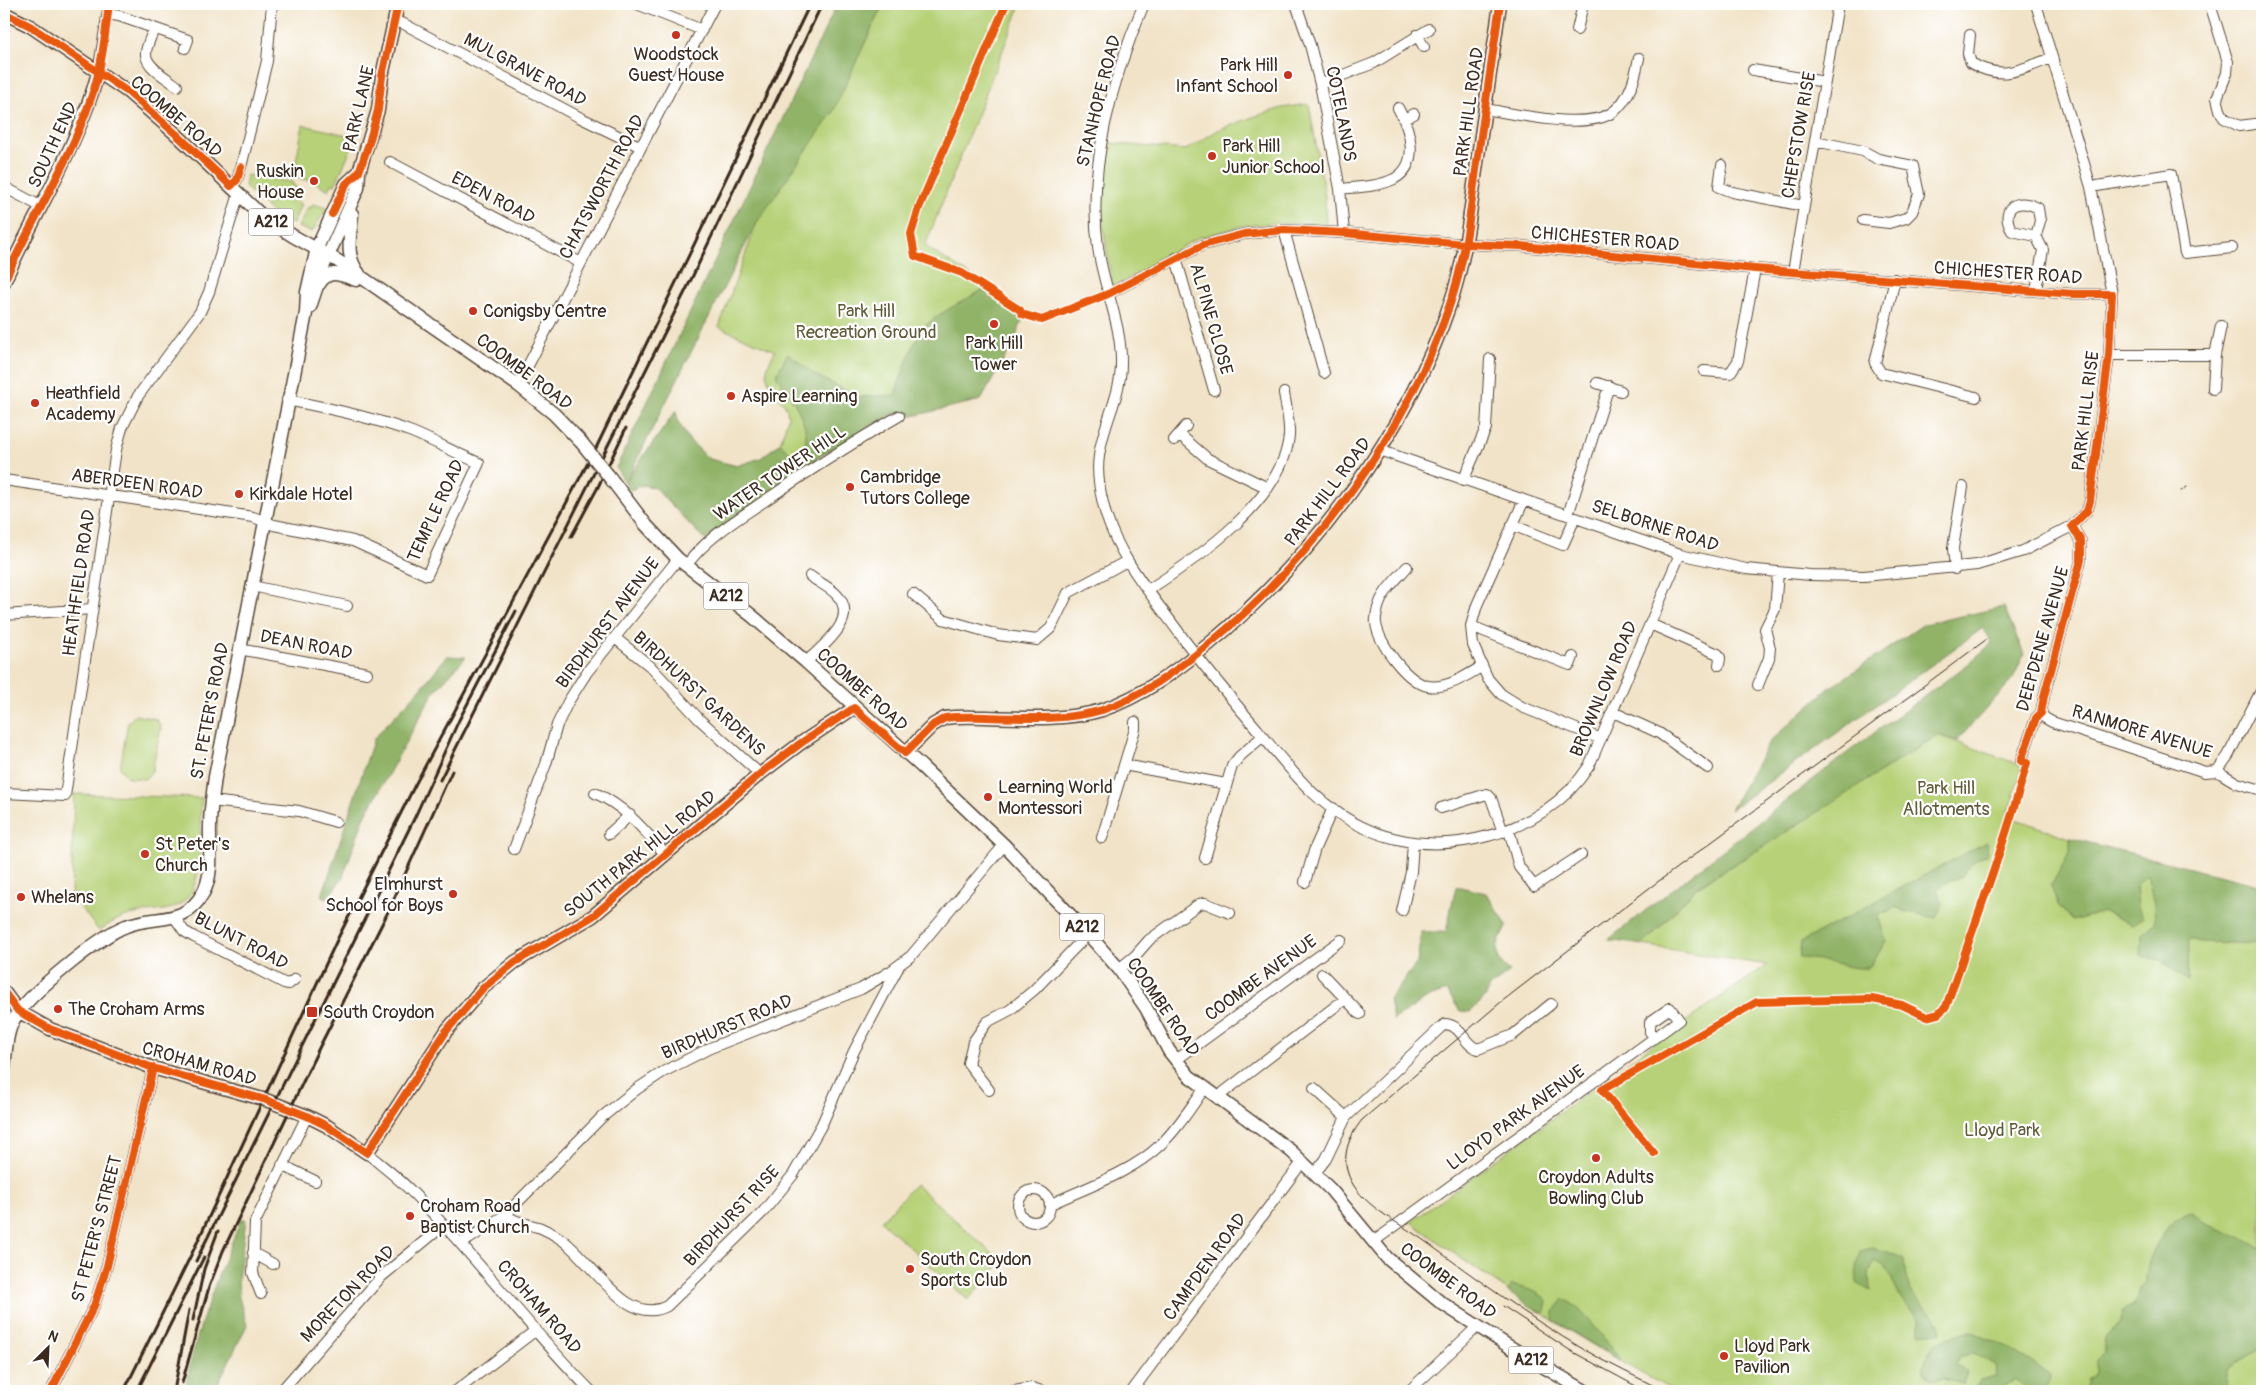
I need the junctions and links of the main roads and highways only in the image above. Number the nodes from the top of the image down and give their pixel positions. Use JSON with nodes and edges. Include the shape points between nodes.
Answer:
{"nodes":[{"id":1,"x":398,"y":4,"type":"edge"},
{"id":2,"x":1500,"y":4,"type":"edge"},
{"id":3,"x":4,"y":13,"type":"edge"},
{"id":4,"x":98,"y":73,"type":"junction"},
{"id":5,"x":359,"y":172,"type":"junction"},
{"id":6,"x":352,"y":204,"type":"junction"},
{"id":7,"x":318,"y":248,"type":"junction"},
{"id":8,"x":329,"y":255,"type":"junction"},
{"id":9,"x":4,"y":282,"type":"edge"},
{"id":10,"x":368,"y":283,"type":"junction"},
{"id":11,"x":318,"y":285,"type":"junction"},
{"id":12,"x":306,"y":313,"type":"junction"},
{"id":13,"x":854,"y":708,"type":"junction"},
{"id":14,"x":905,"y":753,"type":"junction"},
{"id":15,"x":4,"y":992,"type":"edge"},
{"id":16,"x":18,"y":1012,"type":"junction"},
{"id":17,"x":4,"y":1067,"type":"edge"},
{"id":18,"x":366,"y":1153,"type":"joint"},
{"id":19,"x":1585,"y":1391,"type":"edge"}],
"edges":[{"from":1,"to":5,"type":"main road","name":"PARK LANE","via":[[375,124]]},
{"from":2,"to":14,"type":"main road","name":"PARK HILL ROAD","via":[[1464,244],[1450,305],[1404,408],[1338,509],[1249,609],[1196,654],[1138,695],[1083,714],[945,718],[933,725]]},
{"from":3,"to":4,"type":"main road","number":"A212","via":[[30,26]]},
{"from":4,"to":7,"type":"main road","name":"COOMBE ROAD","number":"A212","via":[[128,92],[272,223]]},
{"from":4,"to":9,"type":"main road","name":"SOUTH END","via":[[90,103],[70,149]]},
{"from":5,"to":6,"type":"main road","name":"PARK LANE"},
{"from":5,"to":7,"type":"main road","name":"PARK LANE","via":[[346,184]]},
{"from":6,"to":8,"type":"main road","name":"PARK LANE"},
{"from":6,"to":10,"type":"main road","via":[[348,241],[350,256]]},
{"from":7,"to":8,"type":"main road","name":"COOMBE ROAD","number":"A212"},
{"from":7,"to":12,"type":"main road","name":"ST. PETER'S ROAD","via":[[307,292]]},
{"from":8,"to":10,"type":"main road","name":"COOMBE ROAD","number":"A212"},
{"from":8,"to":11,"type":"main road","name":"ST. PETER'S ROAD"},
{"from":10,"to":11,"type":"main road","via":[[336,273],[326,276]]},
{"from":10,"to":13,"type":"main road","name":"COOMBE ROAD","number":"A212","bridge":true,"via":[[518,385],[554,414],[581,442],[646,525],[682,562],[806,662]]},
{"from":11,"to":12,"type":"main road","name":"ST. PETER'S ROAD"},
{"from":12,"to":16,"type":"main road","name":"ST. PETER'S ROAD","via":[[211,802],[206,886],[194,906],[175,918],[136,923],[116,930],[47,983]]},
{"from":13,"to":14,"type":"main road","name":"COOMBE ROAD","number":"A212"},
{"from":13,"to":18,"type":"main road","name":"SOUTH PARK HILL ROAD","via":[[760,774],[593,916],[515,962],[483,988],[447,1030]]},
{"from":14,"to":19,"type":"main road","name":"COOMBE ROAD","number":"A212","via":[[1004,845],[1088,934],[1146,1008],[1188,1076],[1303,1161],[1387,1258],[1440,1302]]},
{"from":15,"to":16,"type":"main road"},
{"from":16,"to":17,"type":"main road","via":[[10,1029]]},
{"from":16,"to":18,"type":"main road","name":"CROHAM ROAD","via":[[78,1041],[153,1068],[266,1100],[307,1116]]}]}
